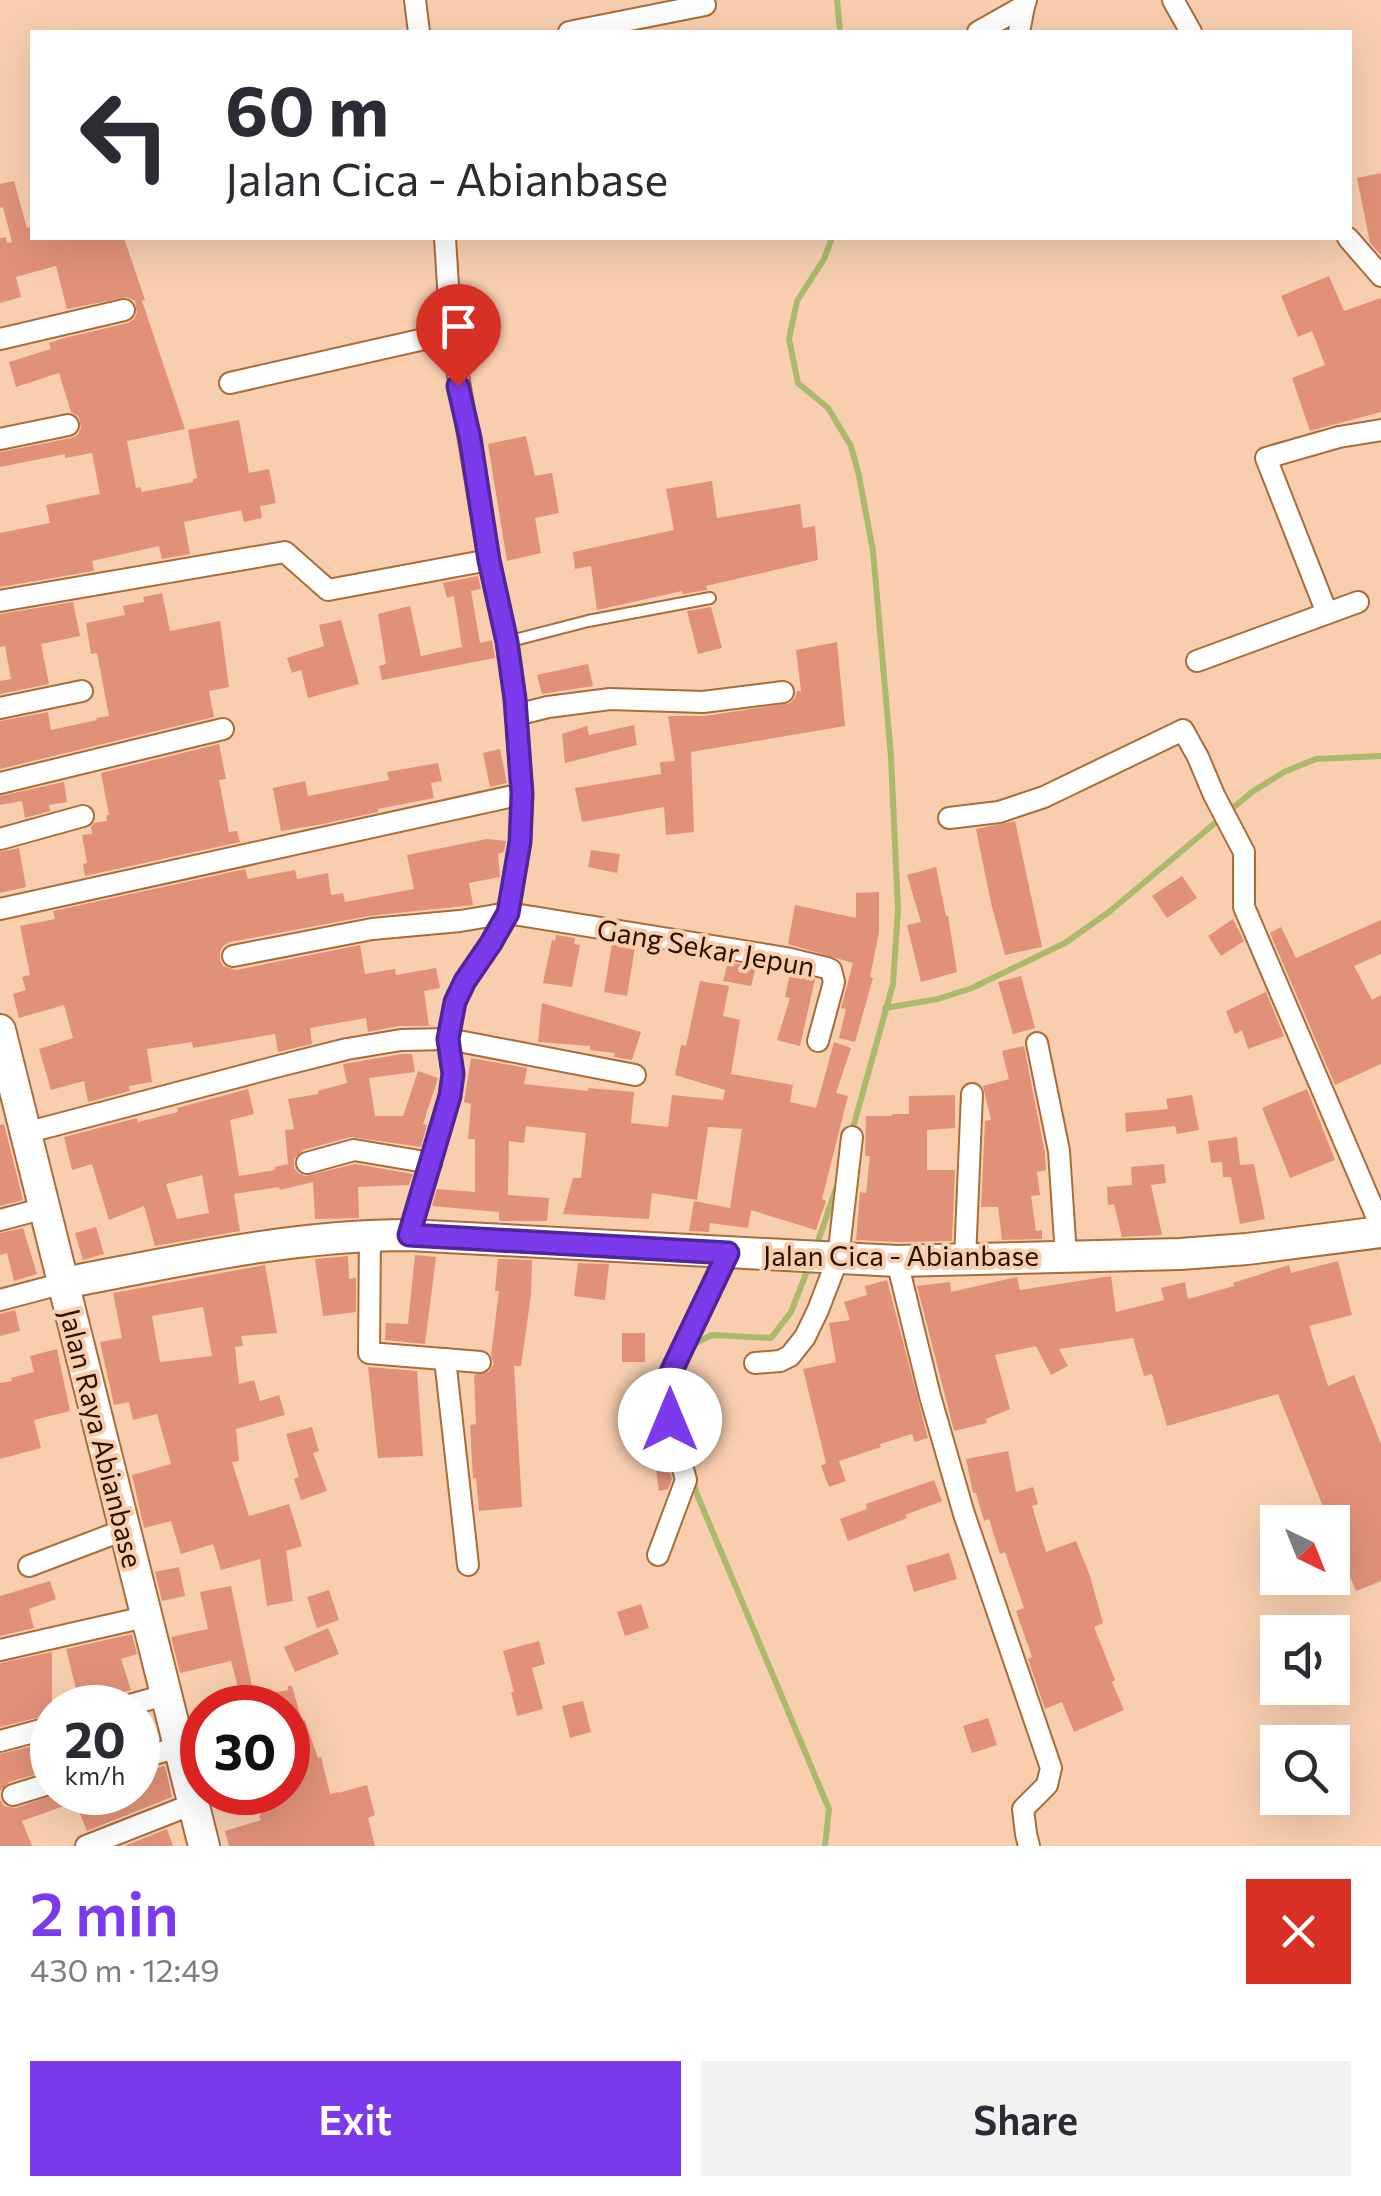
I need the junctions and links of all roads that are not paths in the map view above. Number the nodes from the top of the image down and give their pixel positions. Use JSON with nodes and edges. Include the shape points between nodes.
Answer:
{"nodes":[{"id":1,"x":415,"y":0,"type":"edge"},
{"id":2,"x":1173,"y":0,"type":"edge"},
{"id":3,"x":1025,"y":3,"type":"edge"},
{"id":4,"x":705,"y":6,"type":"dead end"},
{"id":5,"x":419,"y":30,"type":"edge"},
{"id":6,"x":580,"y":30,"type":"edge"},
{"id":7,"x":981,"y":30,"type":"edge"},
{"id":8,"x":1018,"y":30,"type":"edge"},
{"id":9,"x":1189,"y":30,"type":"edge"},
{"id":10,"x":445,"y":240,"type":"edge"},
{"id":11,"x":1353,"y":244,"type":"edge"},
{"id":12,"x":1381,"y":245,"type":"edge"},
{"id":13,"x":1381,"y":276,"type":"edge"},
{"id":14,"x":124,"y":310,"type":"dead end"},
{"id":15,"x":451,"y":333,"type":"junction"},
{"id":16,"x":0,"y":338,"type":"edge"},
{"id":17,"x":230,"y":383,"type":"dead end"},
{"id":18,"x":68,"y":425,"type":"dead end"},
{"id":19,"x":1381,"y":430,"type":"edge"},
{"id":20,"x":0,"y":439,"type":"edge"},
{"id":21,"x":489,"y":560,"type":"junction"},
{"id":22,"x":710,"y":598,"type":"dead end"},
{"id":23,"x":0,"y":601,"type":"edge"},
{"id":24,"x":1358,"y":602,"type":"dead end"},
{"id":25,"x":1327,"y":613,"type":"junction"},
{"id":26,"x":507,"y":642,"type":"junction"},
{"id":27,"x":1197,"y":661,"type":"dead end"},
{"id":28,"x":82,"y":691,"type":"dead end"},
{"id":29,"x":784,"y":692,"type":"dead end"},
{"id":30,"x":0,"y":708,"type":"edge"},
{"id":31,"x":516,"y":714,"type":"junction"},
{"id":32,"x":224,"y":729,"type":"dead end"},
{"id":33,"x":0,"y":783,"type":"edge"},
{"id":34,"x":522,"y":794,"type":"junction"},
{"id":35,"x":82,"y":816,"type":"dead end"},
{"id":36,"x":949,"y":818,"type":"dead end"},
{"id":37,"x":0,"y":839,"type":"edge"},
{"id":38,"x":0,"y":909,"type":"edge"},
{"id":39,"x":508,"y":913,"type":"junction"},
{"id":40,"x":233,"y":956,"type":"dead end"},
{"id":41,"x":0,"y":1030,"type":"edge"},
{"id":42,"x":448,"y":1039,"type":"junction"},
{"id":43,"x":818,"y":1041,"type":"dead end"},
{"id":44,"x":1036,"y":1043,"type":"dead end"},
{"id":45,"x":636,"y":1075,"type":"dead end"},
{"id":46,"x":972,"y":1094,"type":"dead end"},
{"id":47,"x":14,"y":1115,"type":"edge"},
{"id":48,"x":852,"y":1137,"type":"dead end"},
{"id":49,"x":307,"y":1162,"type":"dead end"},
{"id":50,"x":430,"y":1163,"type":"junction"},
{"id":51,"x":44,"y":1208,"type":"junction"},
{"id":52,"x":0,"y":1220,"type":"edge"},
{"id":53,"x":1381,"y":1230,"type":"edge"},
{"id":54,"x":370,"y":1235,"type":"junction"},
{"id":55,"x":409,"y":1235,"type":"junction"},
{"id":56,"x":728,"y":1253,"type":"junction"},
{"id":57,"x":1066,"y":1256,"type":"junction"},
{"id":58,"x":834,"y":1258,"type":"junction"},
{"id":59,"x":965,"y":1259,"type":"junction"},
{"id":60,"x":897,"y":1261,"type":"junction"},
{"id":61,"x":64,"y":1283,"type":"junction"},
{"id":62,"x":0,"y":1300,"type":"edge"},
{"id":63,"x":444,"y":1359,"type":"junction"},
{"id":64,"x":480,"y":1362,"type":"dead end"},
{"id":65,"x":754,"y":1363,"type":"dead end"},
{"id":66,"x":124,"y":1530,"type":"junction"},
{"id":67,"x":658,"y":1555,"type":"dead end"},
{"id":68,"x":468,"y":1565,"type":"dead end"},
{"id":69,"x":29,"y":1566,"type":"dead end"},
{"id":70,"x":145,"y":1617,"type":"junction"},
{"id":71,"x":0,"y":1650,"type":"edge"},
{"id":72,"x":165,"y":1696,"type":"junction"},
{"id":73,"x":160,"y":1697,"type":"edge"},
{"id":74,"x":30,"y":1733,"type":"edge"},
{"id":75,"x":0,"y":1741,"type":"edge"},
{"id":76,"x":178,"y":1747,"type":"junction"},
{"id":77,"x":160,"y":1752,"type":"edge"},
{"id":78,"x":180,"y":1755,"type":"edge"},
{"id":79,"x":30,"y":1789,"type":"edge"},
{"id":80,"x":12,"y":1794,"type":"dead end"},
{"id":81,"x":180,"y":1809,"type":"edge"},
{"id":82,"x":196,"y":1815,"type":"edge"},
{"id":83,"x":86,"y":1846,"type":"edge"},
{"id":84,"x":204,"y":1846,"type":"edge"},
{"id":85,"x":1030,"y":1846,"type":"edge"}],
"edges":[{"from":1,"to":5,"type":"street"},
{"from":2,"to":9,"type":"street"},
{"from":3,"to":7,"type":"street"},
{"from":3,"to":8,"type":"street"},
{"from":4,"to":6,"type":"street"},
{"from":10,"to":15,"type":"street"},
{"from":11,"to":12,"type":"street"},
{"from":11,"to":13,"type":"street"},
{"from":14,"to":16,"type":"street"},
{"from":15,"to":17,"type":"street"},
{"from":15,"to":21,"type":"street"},
{"from":18,"to":20,"type":"street"},
{"from":19,"to":25,"type":"street","via":[[1266,458]]},
{"from":21,"to":23,"type":"street","via":[[328,590],[285,552]]},
{"from":21,"to":26,"type":"street"},
{"from":22,"to":26,"type":"lane"},
{"from":24,"to":25,"type":"street"},
{"from":25,"to":27,"type":"street"},
{"from":26,"to":31,"type":"street"},
{"from":28,"to":30,"type":"street"},
{"from":29,"to":31,"type":"street","via":[[703,702],[610,699]]},
{"from":31,"to":34,"type":"street"},
{"from":32,"to":33,"type":"street"},
{"from":34,"to":38,"type":"street"},
{"from":34,"to":39,"type":"street"},
{"from":35,"to":37,"type":"street"},
{"from":36,"to":53,"type":"street","via":[[1044,797],[1183,730],[1244,852],[1244,906]]},
{"from":39,"to":40,"type":"street","via":[[372,929]]},
{"from":39,"to":42,"type":"street","via":[[455,1002]]},
{"from":39,"to":43,"type":"street","name":"Gang Sekar Jepun","via":[[827,968],[834,982]]},
{"from":41,"to":47,"type":"street","name":"Jalan Raya Abianbase"},
{"from":42,"to":45,"type":"street"},
{"from":42,"to":47,"type":"street","via":[[402,1040]]},
{"from":42,"to":50,"type":"street","via":[[450,1096]]},
{"from":44,"to":57,"type":"street","via":[[1059,1152]]},
{"from":46,"to":59,"type":"street"},
{"from":47,"to":51,"type":"street","name":"Jalan Raya Abianbase"},
{"from":48,"to":58,"type":"street"},
{"from":49,"to":50,"type":"street","via":[[354,1150]]},
{"from":50,"to":55,"type":"street"},
{"from":51,"to":52,"type":"street"},
{"from":51,"to":61,"type":"street","name":"Jalan Raya Abianbase"},
{"from":53,"to":57,"type":"street","name":"Jalan Cica - Abianbase","via":[[1213,1252]]},
{"from":54,"to":55,"type":"street","name":"Jalan Cica - Abianbase"},
{"from":54,"to":61,"type":"street","name":"Jalan Cica - Abianbase","via":[[249,1247]]},
{"from":54,"to":63,"type":"street","via":[[368,1353]]},
{"from":55,"to":56,"type":"street","name":"Jalan Cica - Abianbase"},
{"from":56,"to":58,"type":"street","name":"Jalan Cica - Abianbase"},
{"from":56,"to":67,"type":"street","via":[[662,1391],[686,1480]]},
{"from":57,"to":59,"type":"street","name":"Jalan Cica - Abianbase"},
{"from":58,"to":60,"type":"street","name":"Jalan Cica - Abianbase"},
{"from":58,"to":65,"type":"street","via":[[797,1349],[780,1361]]},
{"from":59,"to":60,"type":"street","name":"Jalan Cica - Abianbase"},
{"from":60,"to":85,"type":"street","via":[[964,1514],[1051,1768],[1047,1785],[1023,1809]]},
{"from":61,"to":62,"type":"street"},
{"from":61,"to":66,"type":"street","name":"Jalan Raya Abianbase"},
{"from":63,"to":64,"type":"street"},
{"from":63,"to":68,"type":"street"},
{"from":66,"to":69,"type":"street"},
{"from":66,"to":70,"type":"street","name":"Jalan Raya Abianbase"},
{"from":70,"to":71,"type":"street"},
{"from":70,"to":72,"type":"street","name":"Jalan Raya Abianbase"},
{"from":72,"to":73,"type":"street"},
{"from":72,"to":76,"type":"street","name":"Jalan Raya Abianbase"},
{"from":74,"to":75,"type":"street"},
{"from":76,"to":77,"type":"street"},
{"from":76,"to":78,"type":"street","name":"Jalan Raya Abianbase"},
{"from":79,"to":80,"type":"street"},
{"from":81,"to":83,"type":"street"},
{"from":82,"to":84,"type":"street","name":"Jalan Raya Abianbase"}]}
